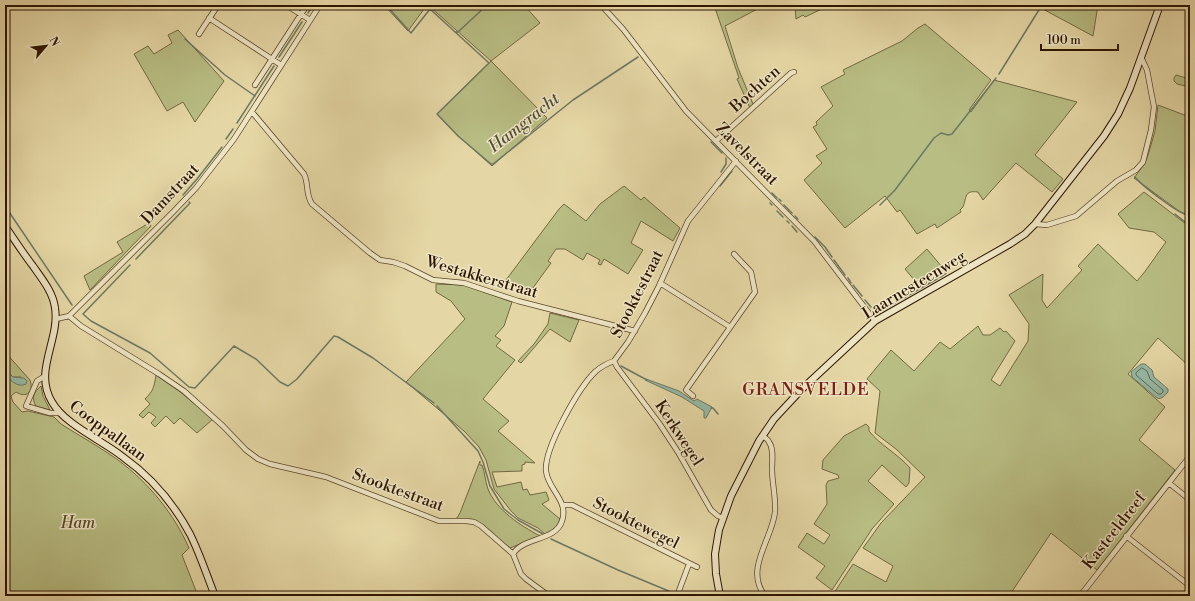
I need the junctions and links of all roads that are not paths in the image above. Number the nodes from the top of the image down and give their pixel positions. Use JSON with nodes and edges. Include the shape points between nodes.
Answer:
{"nodes":[{"id":1,"x":218,"y":5,"type":"edge"},
{"id":2,"x":286,"y":5,"type":"edge"},
{"id":3,"x":307,"y":5,"type":"edge"},
{"id":4,"x":320,"y":5,"type":"edge"},
{"id":5,"x":601,"y":5,"type":"edge"},
{"id":6,"x":1159,"y":8,"type":"edge"},
{"id":7,"x":301,"y":14,"type":"junction"},
{"id":8,"x":209,"y":18,"type":"junction"},
{"id":9,"x":310,"y":20,"type":"junction"},
{"id":10,"x":199,"y":34,"type":"dead end"},
{"id":11,"x":1141,"y":57,"type":"junction"},
{"id":12,"x":272,"y":59,"type":"junction"},
{"id":13,"x":281,"y":65,"type":"junction"},
{"id":14,"x":794,"y":72,"type":"dead end"},
{"id":15,"x":255,"y":85,"type":"dead end"},
{"id":16,"x":252,"y":112,"type":"junction"},
{"id":17,"x":716,"y":141,"type":"junction"},
{"id":18,"x":736,"y":161,"type":"junction"},
{"id":19,"x":1035,"y":224,"type":"junction"},
{"id":20,"x":5,"y":226,"type":"edge"},
{"id":21,"x":734,"y":254,"type":"dead end"},
{"id":22,"x":660,"y":283,"type":"junction"},
{"id":23,"x":69,"y":316,"type":"junction"},
{"id":24,"x":56,"y":319,"type":"junction"},
{"id":25,"x":876,"y":321,"type":"junction"},
{"id":26,"x":730,"y":328,"type":"junction"},
{"id":27,"x":635,"y":331,"type":"junction"},
{"id":28,"x":614,"y":361,"type":"junction"},
{"id":29,"x":44,"y":376,"type":"junction"},
{"id":30,"x":693,"y":396,"type":"dead end"},
{"id":31,"x":58,"y":412,"type":"junction"},
{"id":32,"x":763,"y":436,"type":"junction"},
{"id":33,"x":1190,"y":456,"type":"edge"},
{"id":34,"x":1169,"y":483,"type":"junction"},
{"id":35,"x":1190,"y":500,"type":"edge"},
{"id":36,"x":562,"y":504,"type":"junction"},
{"id":37,"x":723,"y":518,"type":"junction"},
{"id":38,"x":1126,"y":536,"type":"junction"},
{"id":39,"x":513,"y":554,"type":"junction"},
{"id":40,"x":689,"y":564,"type":"junction"},
{"id":41,"x":697,"y":567,"type":"dead end"},
{"id":42,"x":1190,"y":586,"type":"edge"},
{"id":43,"x":677,"y":594,"type":"edge"},
{"id":44,"x":215,"y":596,"type":"edge"},
{"id":45,"x":549,"y":596,"type":"edge"},
{"id":46,"x":720,"y":596,"type":"edge"},
{"id":47,"x":765,"y":596,"type":"edge"},
{"id":48,"x":1080,"y":596,"type":"edge"}],
"edges":[{"from":1,"to":8,"type":"street"},
{"from":2,"to":7,"type":"street"},
{"from":3,"to":7,"type":"street"},
{"from":4,"to":9,"type":"street","name":"Damstraat"},
{"from":5,"to":17,"type":"street","name":"Zavelstraat","via":[[623,29],[686,111]]},
{"from":6,"to":11,"type":"street","name":"Laarnesteenweg"},
{"from":7,"to":9,"type":"street"},
{"from":7,"to":12,"type":"street"},
{"from":8,"to":10,"type":"street"},
{"from":8,"to":12,"type":"street"},
{"from":9,"to":13,"type":"street","name":"Damstraat"},
{"from":11,"to":19,"type":"street","name":"Laarnesteenweg","via":[[1121,108],[1103,138]]},
{"from":11,"to":19,"type":"street","via":[[1147,70],[1154,107],[1151,130],[1140,166],[1109,187],[1076,216],[1047,225]]},
{"from":12,"to":13,"type":"street"},
{"from":12,"to":15,"type":"street"},
{"from":13,"to":16,"type":"street","name":"Damstraat"},
{"from":14,"to":17,"type":"street","name":"Bochten"},
{"from":16,"to":23,"type":"street","name":"Damstraat","via":[[196,188]]},
{"from":16,"to":27,"type":"street","name":"Westakkerstraat","via":[[304,174],[308,198],[312,204],[380,260],[405,266],[433,280],[464,283],[518,301]]},
{"from":17,"to":18,"type":"street","name":"Zavelstraat"},
{"from":18,"to":22,"type":"street","name":"Stooktestraat","via":[[688,221]]},
{"from":18,"to":25,"type":"street","name":"Zavelstraat","via":[[814,242]]},
{"from":19,"to":25,"type":"street","name":"Laarnesteenweg","via":[[1010,244]]},
{"from":20,"to":24,"type":"street","via":[[49,289]]},
{"from":21,"to":26,"type":"street","via":[[751,272],[755,292]]},
{"from":22,"to":26,"type":"street"},
{"from":22,"to":27,"type":"street","name":"Stooktestraat"},
{"from":23,"to":24,"type":"street"},
{"from":23,"to":39,"type":"street","name":"Stooktestraat","via":[[184,391],[258,459],[326,478],[439,521],[474,522]]},
{"from":24,"to":29,"type":"street","name":"Cooppallaan"},
{"from":25,"to":32,"type":"street","name":"Laarnesteenweg","via":[[802,389]]},
{"from":26,"to":30,"type":"street","via":[[686,390]]},
{"from":27,"to":28,"type":"street","name":"Stooktestraat"},
{"from":28,"to":36,"type":"street","name":"Stooktestraat","via":[[608,362],[590,377],[565,415],[555,436],[546,470],[547,477]]},
{"from":28,"to":37,"type":"street","name":"Kerkwegel","via":[[678,452],[711,510]]},
{"from":29,"to":31,"type":"street","name":"Cooppallaan","via":[[48,396]]},
{"from":29,"to":31,"type":"street","via":[[37,380],[26,406],[50,413]]},
{"from":31,"to":44,"type":"street","name":"Cooppallaan","via":[[123,456],[159,489],[190,535]]},
{"from":32,"to":37,"type":"street","name":"Laarnesteenweg","via":[[731,496]]},
{"from":32,"to":47,"type":"street","via":[[772,448],[775,499],[775,513],[759,560],[757,576],[760,590]]},
{"from":33,"to":34,"type":"street","name":"Kasteeldreef"},
{"from":34,"to":35,"type":"street"},
{"from":34,"to":38,"type":"street","name":"Kasteeldreef"},
{"from":36,"to":39,"type":"street","via":[[564,513],[558,529],[518,548]]},
{"from":36,"to":40,"type":"street","name":"Stooktewegel","via":[[572,505]]},
{"from":37,"to":46,"type":"street","name":"Laarnesteenweg","via":[[715,554]]},
{"from":38,"to":42,"type":"street"},
{"from":38,"to":48,"type":"street","name":"Kasteeldreef"},
{"from":39,"to":45,"type":"street","via":[[521,574]]},
{"from":40,"to":41,"type":"street","name":"Stooktewegel"},
{"from":40,"to":43,"type":"street"}]}
